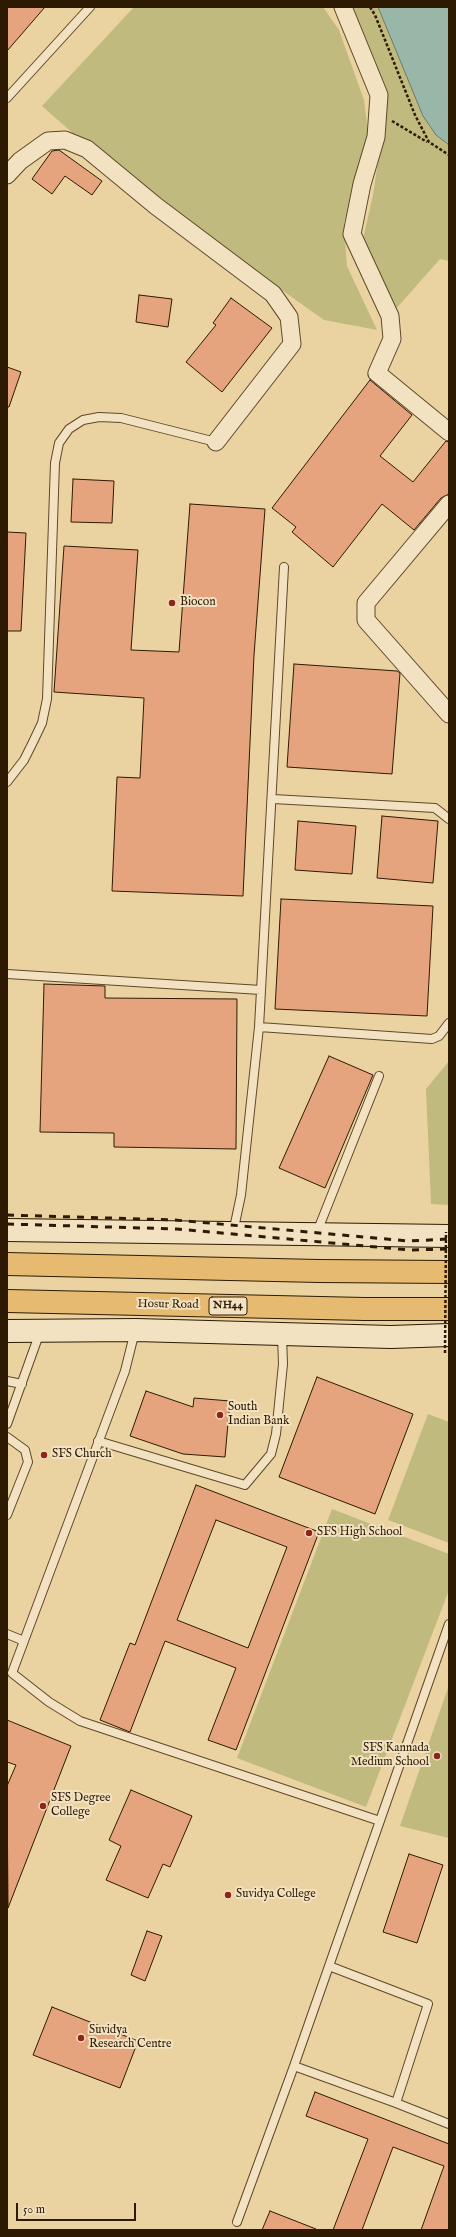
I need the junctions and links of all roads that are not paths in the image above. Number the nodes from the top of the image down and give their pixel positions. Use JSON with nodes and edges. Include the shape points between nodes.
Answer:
{"nodes":[{"id":1,"x":90,"y":7,"type":"edge"},
{"id":2,"x":343,"y":7,"type":"edge"},
{"id":3,"x":7,"y":98,"type":"edge"},
{"id":4,"x":7,"y":175,"type":"edge"},
{"id":5,"x":449,"y":432,"type":"edge"},
{"id":6,"x":216,"y":442,"type":"joint"},
{"id":7,"x":449,"y":504,"type":"edge"},
{"id":8,"x":284,"y":568,"type":"dead end"},
{"id":9,"x":449,"y":714,"type":"edge"},
{"id":10,"x":7,"y":782,"type":"edge"},
{"id":11,"x":273,"y":798,"type":"junction"},
{"id":12,"x":449,"y":819,"type":"edge"},
{"id":13,"x":7,"y":974,"type":"edge"},
{"id":14,"x":261,"y":990,"type":"junction"},
{"id":15,"x":449,"y":1023,"type":"edge"},
{"id":16,"x":259,"y":1027,"type":"junction"},
{"id":17,"x":379,"y":1076,"type":"dead end"},
{"id":18,"x":7,"y":1230,"type":"edge"},
{"id":19,"x":232,"y":1233,"type":"junction"},
{"id":20,"x":448,"y":1234,"type":"edge"},
{"id":21,"x":316,"y":1235,"type":"junction"},
{"id":22,"x":7,"y":1264,"type":"edge"},
{"id":23,"x":449,"y":1272,"type":"edge"},
{"id":24,"x":7,"y":1301,"type":"edge"},
{"id":25,"x":449,"y":1309,"type":"edge"},
{"id":26,"x":41,"y":1330,"type":"junction"},
{"id":27,"x":136,"y":1330,"type":"junction"},
{"id":28,"x":7,"y":1331,"type":"edge"},
{"id":29,"x":282,"y":1333,"type":"junction"},
{"id":30,"x":447,"y":1344,"type":"edge"},
{"id":31,"x":7,"y":1381,"type":"edge"},
{"id":32,"x":22,"y":1384,"type":"junction"},
{"id":33,"x":7,"y":1424,"type":"edge"},
{"id":34,"x":7,"y":1437,"type":"edge"},
{"id":35,"x":98,"y":1441,"type":"junction"},
{"id":36,"x":7,"y":1515,"type":"edge"},
{"id":37,"x":449,"y":1624,"type":"edge"},
{"id":38,"x":7,"y":1634,"type":"edge"},
{"id":39,"x":24,"y":1641,"type":"junction"},
{"id":40,"x":380,"y":1821,"type":"junction"},
{"id":41,"x":329,"y":1966,"type":"junction"},
{"id":42,"x":294,"y":2066,"type":"junction"},
{"id":43,"x":396,"y":2103,"type":"junction"},
{"id":44,"x":449,"y":2124,"type":"edge"},
{"id":45,"x":237,"y":2222,"type":"dead end"}],
"edges":[{"from":1,"to":3,"type":"lane"},
{"from":2,"to":5,"type":"street","via":[[379,95],[376,137],[362,184],[352,234],[390,316],[392,340],[377,373]]},
{"from":4,"to":6,"type":"street","via":[[20,161],[48,141],[65,140],[87,149],[156,206],[273,294],[289,317],[292,344]]},
{"from":6,"to":10,"type":"lane","via":[[121,418],[99,417],[83,420],[70,429],[59,443],[55,463],[47,699],[42,724],[24,760]]},
{"from":7,"to":9,"type":"street","via":[[366,603],[366,620]]},
{"from":8,"to":11,"type":"lane"},
{"from":11,"to":12,"type":"lane","via":[[435,808]]},
{"from":11,"to":14,"type":"lane"},
{"from":13,"to":14,"type":"lane"},
{"from":14,"to":16,"type":"lane"},
{"from":15,"to":16,"type":"lane","via":[[439,1036],[432,1040]]},
{"from":16,"to":19,"type":"lane","via":[[241,1196]]},
{"from":17,"to":21,"type":"lane"},
{"from":18,"to":19,"type":"street"},
{"from":19,"to":21,"type":"street"},
{"from":20,"to":21,"type":"street"},
{"from":22,"to":23,"type":"highway","via":[[319,1272]]},
{"from":24,"to":25,"type":"highway","name":"Hosur Road","number":"NH44"},
{"from":26,"to":27,"type":"street"},
{"from":26,"to":28,"type":"street"},
{"from":26,"to":32,"type":"lane"},
{"from":27,"to":29,"type":"street"},
{"from":27,"to":35,"type":"lane","via":[[125,1371]]},
{"from":29,"to":30,"type":"street","via":[[391,1337]]},
{"from":29,"to":35,"type":"lane","via":[[283,1364],[276,1434],[271,1454],[245,1485]]},
{"from":31,"to":32,"type":"lane"},
{"from":32,"to":33,"type":"lane"},
{"from":34,"to":36,"type":"lane","via":[[25,1450],[28,1462]]},
{"from":35,"to":39,"type":"lane"},
{"from":37,"to":40,"type":"lane"},
{"from":38,"to":39,"type":"lane"},
{"from":39,"to":40,"type":"lane","via":[[12,1673],[49,1702],[80,1721]]},
{"from":40,"to":41,"type":"lane"},
{"from":41,"to":42,"type":"lane"},
{"from":41,"to":43,"type":"lane","via":[[428,2004]]},
{"from":42,"to":43,"type":"lane"},
{"from":42,"to":45,"type":"lane"},
{"from":43,"to":44,"type":"lane"}]}
